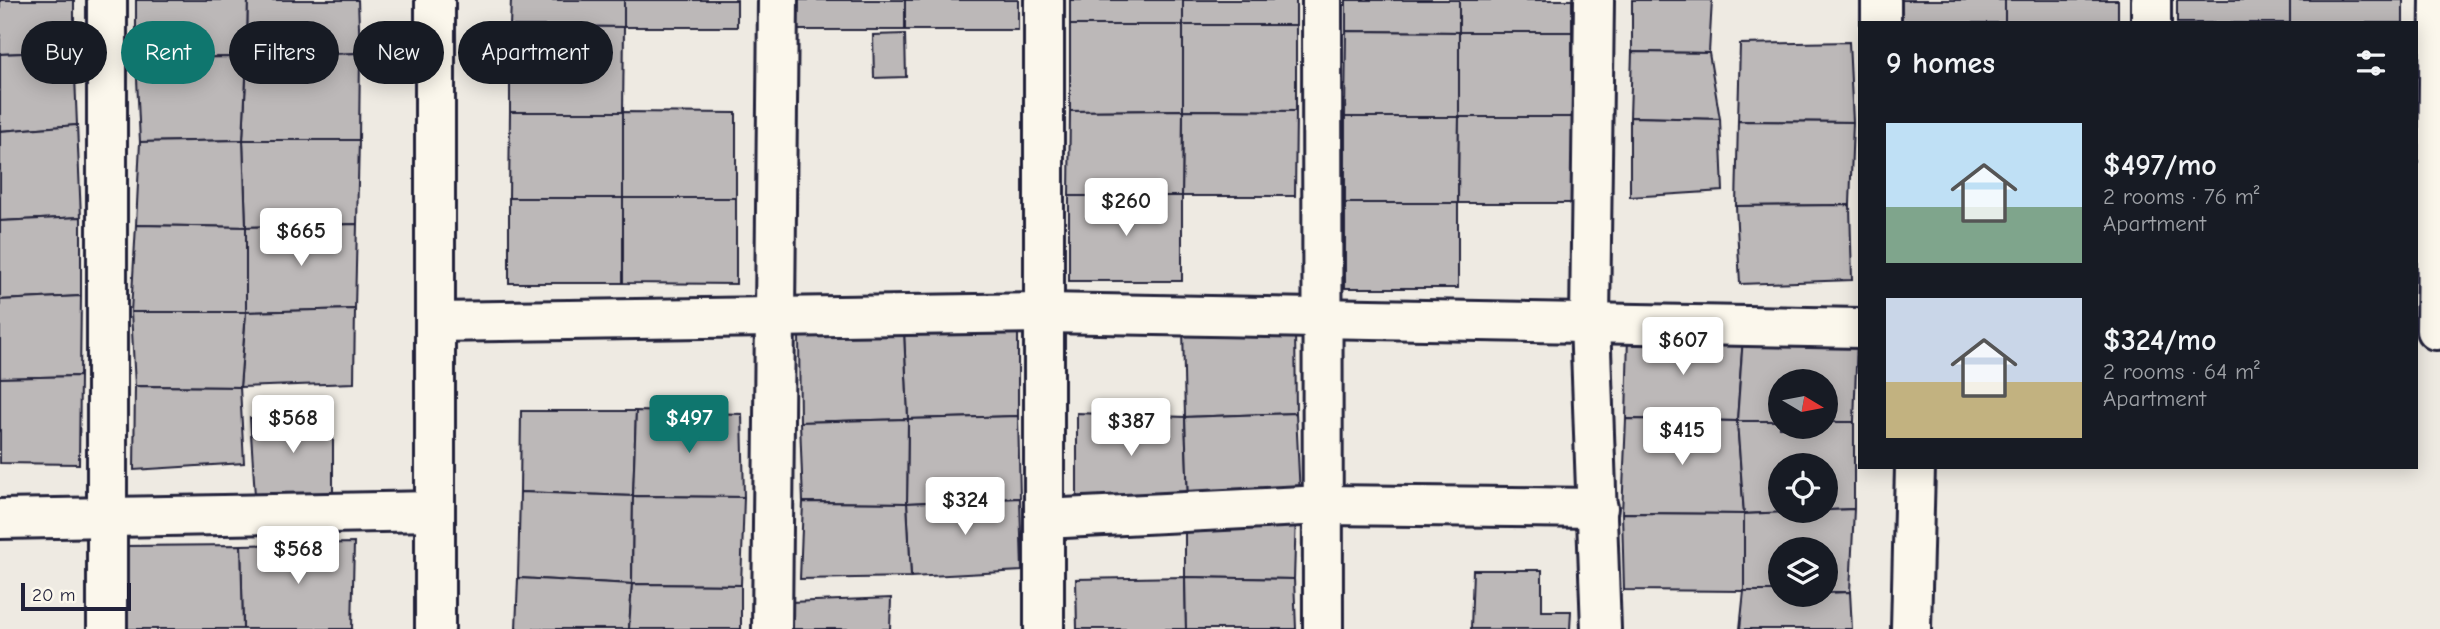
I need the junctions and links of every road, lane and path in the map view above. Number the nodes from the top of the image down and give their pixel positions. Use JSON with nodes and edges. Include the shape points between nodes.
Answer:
{"nodes":[{"id":1,"x":107,"y":0,"type":"edge"},
{"id":2,"x":435,"y":0,"type":"edge"},
{"id":3,"x":778,"y":0,"type":"edge"},
{"id":4,"x":1044,"y":0,"type":"edge"},
{"id":5,"x":1322,"y":0,"type":"edge"},
{"id":6,"x":1594,"y":0,"type":"edge"},
{"id":7,"x":1881,"y":0,"type":"edge"},
{"id":8,"x":2151,"y":0,"type":"edge"},
{"id":9,"x":2440,"y":0,"type":"edge"},
{"id":10,"x":1881,"y":21,"type":"edge"},
{"id":11,"x":2151,"y":21,"type":"edge"},
{"id":12,"x":1044,"y":313,"type":"junction"},
{"id":13,"x":775,"y":314,"type":"junction"},
{"id":14,"x":1322,"y":318,"type":"junction"},
{"id":15,"x":435,"y":321,"type":"junction"},
{"id":16,"x":1590,"y":322,"type":"junction"},
{"id":17,"x":1858,"y":328,"type":"edge"},
{"id":18,"x":2431,"y":330,"type":"edge"},
{"id":19,"x":1914,"y":469,"type":"edge"},
{"id":20,"x":1323,"y":505,"type":"junction"},
{"id":21,"x":1598,"y":508,"type":"junction"},
{"id":22,"x":435,"y":511,"type":"junction"},
{"id":23,"x":109,"y":517,"type":"junction"},
{"id":24,"x":0,"y":519,"type":"edge"},
{"id":25,"x":1044,"y":519,"type":"junction"},
{"id":26,"x":107,"y":629,"type":"edge"},
{"id":27,"x":435,"y":629,"type":"edge"},
{"id":28,"x":772,"y":629,"type":"edge"},
{"id":29,"x":1044,"y":629,"type":"edge"},
{"id":30,"x":1323,"y":629,"type":"edge"},
{"id":31,"x":1601,"y":629,"type":"edge"},
{"id":32,"x":1911,"y":629,"type":"edge"}],
"edges":[{"from":1,"to":23,"type":"street"},
{"from":2,"to":15,"type":"street"},
{"from":3,"to":13,"type":"street"},
{"from":4,"to":12,"type":"street"},
{"from":5,"to":14,"type":"street"},
{"from":6,"to":16,"type":"street"},
{"from":7,"to":10,"type":"street"},
{"from":8,"to":11,"type":"street"},
{"from":9,"to":18,"type":"street"},
{"from":12,"to":13,"type":"street"},
{"from":12,"to":14,"type":"street"},
{"from":12,"to":25,"type":"street"},
{"from":13,"to":15,"type":"street"},
{"from":13,"to":28,"type":"street"},
{"from":14,"to":16,"type":"street"},
{"from":14,"to":20,"type":"street"},
{"from":15,"to":22,"type":"street"},
{"from":16,"to":17,"type":"street"},
{"from":16,"to":21,"type":"street"},
{"from":19,"to":32,"type":"street"},
{"from":20,"to":21,"type":"street"},
{"from":20,"to":25,"type":"street"},
{"from":20,"to":30,"type":"street"},
{"from":21,"to":31,"type":"street"},
{"from":22,"to":23,"type":"street"},
{"from":22,"to":27,"type":"street"},
{"from":23,"to":24,"type":"street"},
{"from":23,"to":26,"type":"street"},
{"from":25,"to":29,"type":"street"}]}
